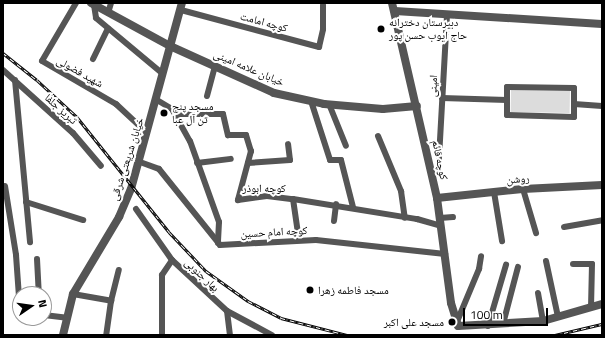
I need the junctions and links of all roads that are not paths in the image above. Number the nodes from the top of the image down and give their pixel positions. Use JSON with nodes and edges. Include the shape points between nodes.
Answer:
{"nodes":[{"id":1,"x":76,"y":3,"type":"edge"},
{"id":2,"x":112,"y":3,"type":"edge"},
{"id":3,"x":392,"y":3,"type":"edge"},
{"id":4,"x":92,"y":4,"type":"edge"},
{"id":5,"x":323,"y":5,"type":"dead end"},
{"id":6,"x":182,"y":6,"type":"edge"},
{"id":7,"x":395,"y":11,"type":"junction"},
{"id":8,"x":108,"y":13,"type":"junction"},
{"id":9,"x":447,"y":14,"type":"junction"},
{"id":10,"x":602,"y":24,"type":"edge"},
{"id":11,"x":108,"y":28,"type":"junction"},
{"id":12,"x":170,"y":46,"type":"junction"},
{"id":13,"x":93,"y":59,"type":"dead end"},
{"id":14,"x":215,"y":66,"type":"junction"},
{"id":15,"x":3,"y":70,"type":"edge"},
{"id":16,"x":163,"y":74,"type":"junction"},
{"id":17,"x":15,"y":80,"type":"junction"},
{"id":18,"x":207,"y":96,"type":"dead end"},
{"id":19,"x":442,"y":98,"type":"junction"},
{"id":20,"x":157,"y":100,"type":"junction"},
{"id":21,"x":507,"y":100,"type":"junction"},
{"id":22,"x":311,"y":101,"type":"junction"},
{"id":23,"x":328,"y":104,"type":"junction"},
{"id":24,"x":574,"y":104,"type":"junction"},
{"id":25,"x":417,"y":106,"type":"junction"},
{"id":26,"x":602,"y":106,"type":"edge"},
{"id":27,"x":176,"y":114,"type":"junction"},
{"id":28,"x":142,"y":128,"type":"dead end"},
{"id":29,"x":378,"y":136,"type":"dead end"},
{"id":30,"x":288,"y":144,"type":"dead end"},
{"id":31,"x":346,"y":146,"type":"dead end"},
{"id":32,"x":439,"y":158,"type":"dead end"},
{"id":33,"x":231,"y":159,"type":"dead end"},
{"id":34,"x":140,"y":162,"type":"junction"},
{"id":35,"x":248,"y":162,"type":"junction"},
{"id":36,"x":198,"y":163,"type":"junction"},
{"id":37,"x":101,"y":166,"type":"dead end"},
{"id":38,"x":602,"y":185,"type":"edge"},
{"id":39,"x":5,"y":186,"type":"dead end"},
{"id":40,"x":523,"y":189,"type":"junction"},
{"id":41,"x":494,"y":192,"type":"junction"},
{"id":42,"x":293,"y":198,"type":"junction"},
{"id":43,"x":437,"y":198,"type":"junction"},
{"id":44,"x":26,"y":202,"type":"junction"},
{"id":45,"x":336,"y":204,"type":"junction"},
{"id":46,"x":354,"y":207,"type":"junction"},
{"id":47,"x":136,"y":209,"type":"dead end"},
{"id":48,"x":453,"y":217,"type":"dead end"},
{"id":49,"x":405,"y":218,"type":"junction"},
{"id":50,"x":83,"y":220,"type":"dead end"},
{"id":51,"x":602,"y":220,"type":"edge"},
{"id":52,"x":334,"y":221,"type":"dead end"},
{"id":53,"x":441,"y":222,"type":"junction"},
{"id":54,"x":564,"y":227,"type":"dead end"},
{"id":55,"x":536,"y":233,"type":"dead end"},
{"id":56,"x":299,"y":240,"type":"junction"},
{"id":57,"x":502,"y":241,"type":"dead end"},
{"id":58,"x":30,"y":242,"type":"dead end"},
{"id":59,"x":218,"y":243,"type":"junction"},
{"id":60,"x":445,"y":254,"type":"junction"},
{"id":61,"x":481,"y":256,"type":"dead end"},
{"id":62,"x":37,"y":260,"type":"dead end"},
{"id":63,"x":172,"y":260,"type":"junction"},
{"id":64,"x":546,"y":261,"type":"dead end"},
{"id":65,"x":573,"y":264,"type":"dead end"},
{"id":66,"x":506,"y":266,"type":"dead end"},
{"id":67,"x":518,"y":267,"type":"dead end"},
{"id":68,"x":119,"y":270,"type":"dead end"},
{"id":69,"x":18,"y":286,"type":"edge"},
{"id":70,"x":39,"y":286,"type":"edge"},
{"id":71,"x":538,"y":293,"type":"dead end"},
{"id":72,"x":73,"y":294,"type":"junction"},
{"id":73,"x":111,"y":301,"type":"junction"},
{"id":74,"x":602,"y":304,"type":"edge"},
{"id":75,"x":591,"y":307,"type":"junction"},
{"id":76,"x":227,"y":312,"type":"junction"},
{"id":77,"x":52,"y":316,"type":"edge"},
{"id":78,"x":558,"y":317,"type":"junction"},
{"id":79,"x":67,"y":318,"type":"junction"},
{"id":80,"x":542,"y":321,"type":"junction"},
{"id":81,"x":456,"y":324,"type":"junction"},
{"id":82,"x":503,"y":324,"type":"junction"},
{"id":83,"x":488,"y":326,"type":"junction"},
{"id":84,"x":63,"y":335,"type":"edge"},
{"id":85,"x":106,"y":335,"type":"edge"},
{"id":86,"x":162,"y":335,"type":"edge"},
{"id":87,"x":230,"y":335,"type":"edge"},
{"id":88,"x":272,"y":335,"type":"edge"}],
"edges":[{"from":1,"to":28,"type":"street","name":"شهید فضولی","via":[[42,61],[116,104]]},
{"from":2,"to":8,"type":"street"},
{"from":3,"to":7,"type":"street","name":"کوچه قائم"},
{"from":4,"to":8,"type":"street","name":"خیابان علامه امینی"},
{"from":4,"to":11,"type":"street","via":[[96,18]]},
{"from":5,"to":6,"type":"street","name":"کوچه امامت","via":[[323,29],[318,47]]},
{"from":6,"to":12,"type":"street","name":"خیابان شریعتی شرقی"},
{"from":7,"to":9,"type":"street"},
{"from":7,"to":25,"type":"street","name":"کوچه قائم"},
{"from":8,"to":12,"type":"street","name":"خیابان علامه امینی"},
{"from":9,"to":10,"type":"street"},
{"from":9,"to":19,"type":"street","name":"امینی"},
{"from":11,"to":13,"type":"street"},
{"from":11,"to":16,"type":"street"},
{"from":12,"to":14,"type":"street","name":"خیابان علامه امینی"},
{"from":12,"to":16,"type":"street","name":"خیابان شریعتی شرقی"},
{"from":14,"to":18,"type":"street"},
{"from":14,"to":22,"type":"street","name":"خیابان علامه امینی","via":[[274,93]]},
{"from":15,"to":17,"type":"street","name":"تبریز جلفا"},
{"from":16,"to":20,"type":"street","name":"خیابان شریعتی شرقی"},
{"from":17,"to":37,"type":"street","name":"تبریز جلفا","via":[[72,133]]},
{"from":17,"to":44,"type":"street"},
{"from":19,"to":21,"type":"street"},
{"from":19,"to":32,"type":"street","name":"امینی"},
{"from":20,"to":27,"type":"street"},
{"from":20,"to":34,"type":"street","name":"خیابان شریعتی شرقی"},
{"from":21,"to":24,"type":"street","via":[[508,87],[574,88]]},
{"from":21,"to":24,"type":"street","via":[[507,116],[574,117]]},
{"from":22,"to":23,"type":"street","name":"خیابان علامه امینی"},
{"from":22,"to":46,"type":"street","via":[[330,160],[340,160]]},
{"from":23,"to":25,"type":"street","name":"خیابان علامه امینی","via":[[383,109]]},
{"from":23,"to":31,"type":"street"},
{"from":24,"to":26,"type":"street"},
{"from":25,"to":43,"type":"street","name":"کوچه قائم"},
{"from":27,"to":35,"type":"street","name":"کوچه ابوذر","via":[[223,114],[228,135],[246,135],[251,151]]},
{"from":27,"to":36,"type":"street"},
{"from":29,"to":49,"type":"street","via":[[401,192]]},
{"from":30,"to":35,"type":"street","via":[[290,160]]},
{"from":33,"to":36,"type":"street"},
{"from":34,"to":59,"type":"street","via":[[159,169]]},
{"from":34,"to":72,"type":"street","name":"خیابان شریعتی شرقی","via":[[119,217]]},
{"from":35,"to":42,"type":"street","name":"کوچه ابوذر","via":[[238,200],[267,196]]},
{"from":36,"to":59,"type":"street","via":[[218,222]]},
{"from":38,"to":40,"type":"street","name":"روشن"},
{"from":39,"to":69,"type":"street"},
{"from":40,"to":41,"type":"street","name":"روشن"},
{"from":40,"to":55,"type":"street"},
{"from":41,"to":43,"type":"street","name":"روشن"},
{"from":41,"to":57,"type":"street"},
{"from":42,"to":45,"type":"street","name":"کوچه ابوذر"},
{"from":42,"to":56,"type":"street"},
{"from":43,"to":53,"type":"street","name":"کوچه قائم"},
{"from":44,"to":50,"type":"street"},
{"from":44,"to":58,"type":"street"},
{"from":45,"to":46,"type":"street","name":"کوچه ابوذر"},
{"from":45,"to":52,"type":"street"},
{"from":46,"to":49,"type":"street","name":"کوچه ابوذر"},
{"from":47,"to":63,"type":"street","name":"بهار جنوبی"},
{"from":48,"to":53,"type":"street","name":"کوچه ابوذر"},
{"from":49,"to":53,"type":"street","name":"کوچه ابوذر"},
{"from":51,"to":54,"type":"street"},
{"from":53,"to":60,"type":"street","name":"کوچه قائم"},
{"from":56,"to":59,"type":"street","name":"کوچه امام حسین","via":[[223,246]]},
{"from":56,"to":60,"type":"street","name":"کوچه امام حسین","via":[[347,242]]},
{"from":60,"to":81,"type":"street","name":"کوچه قائم"},
{"from":61,"to":81,"type":"street","via":[[479,269]]},
{"from":62,"to":70,"type":"street"},
{"from":63,"to":76,"type":"street","name":"بهار جنوبی"},
{"from":63,"to":86,"type":"street","via":[[162,275]]},
{"from":64,"to":78,"type":"street"},
{"from":65,"to":75,"type":"street","via":[[592,264]]},
{"from":66,"to":83,"type":"street"},
{"from":67,"to":82,"type":"street"},
{"from":68,"to":73,"type":"street"},
{"from":71,"to":80,"type":"street"},
{"from":72,"to":73,"type":"street"},
{"from":72,"to":79,"type":"street","name":"خیابان شریعتی شرقی"},
{"from":73,"to":85,"type":"street"},
{"from":74,"to":75,"type":"street"},
{"from":75,"to":78,"type":"street"},
{"from":76,"to":87,"type":"street"},
{"from":76,"to":88,"type":"street","name":"بهار جنوبی"},
{"from":77,"to":79,"type":"street"},
{"from":78,"to":80,"type":"street"},
{"from":79,"to":84,"type":"street","name":"خیابان شریعتی شرقی"},
{"from":80,"to":82,"type":"street"},
{"from":81,"to":83,"type":"street","via":[[460,328]]},
{"from":82,"to":83,"type":"street"}]}
